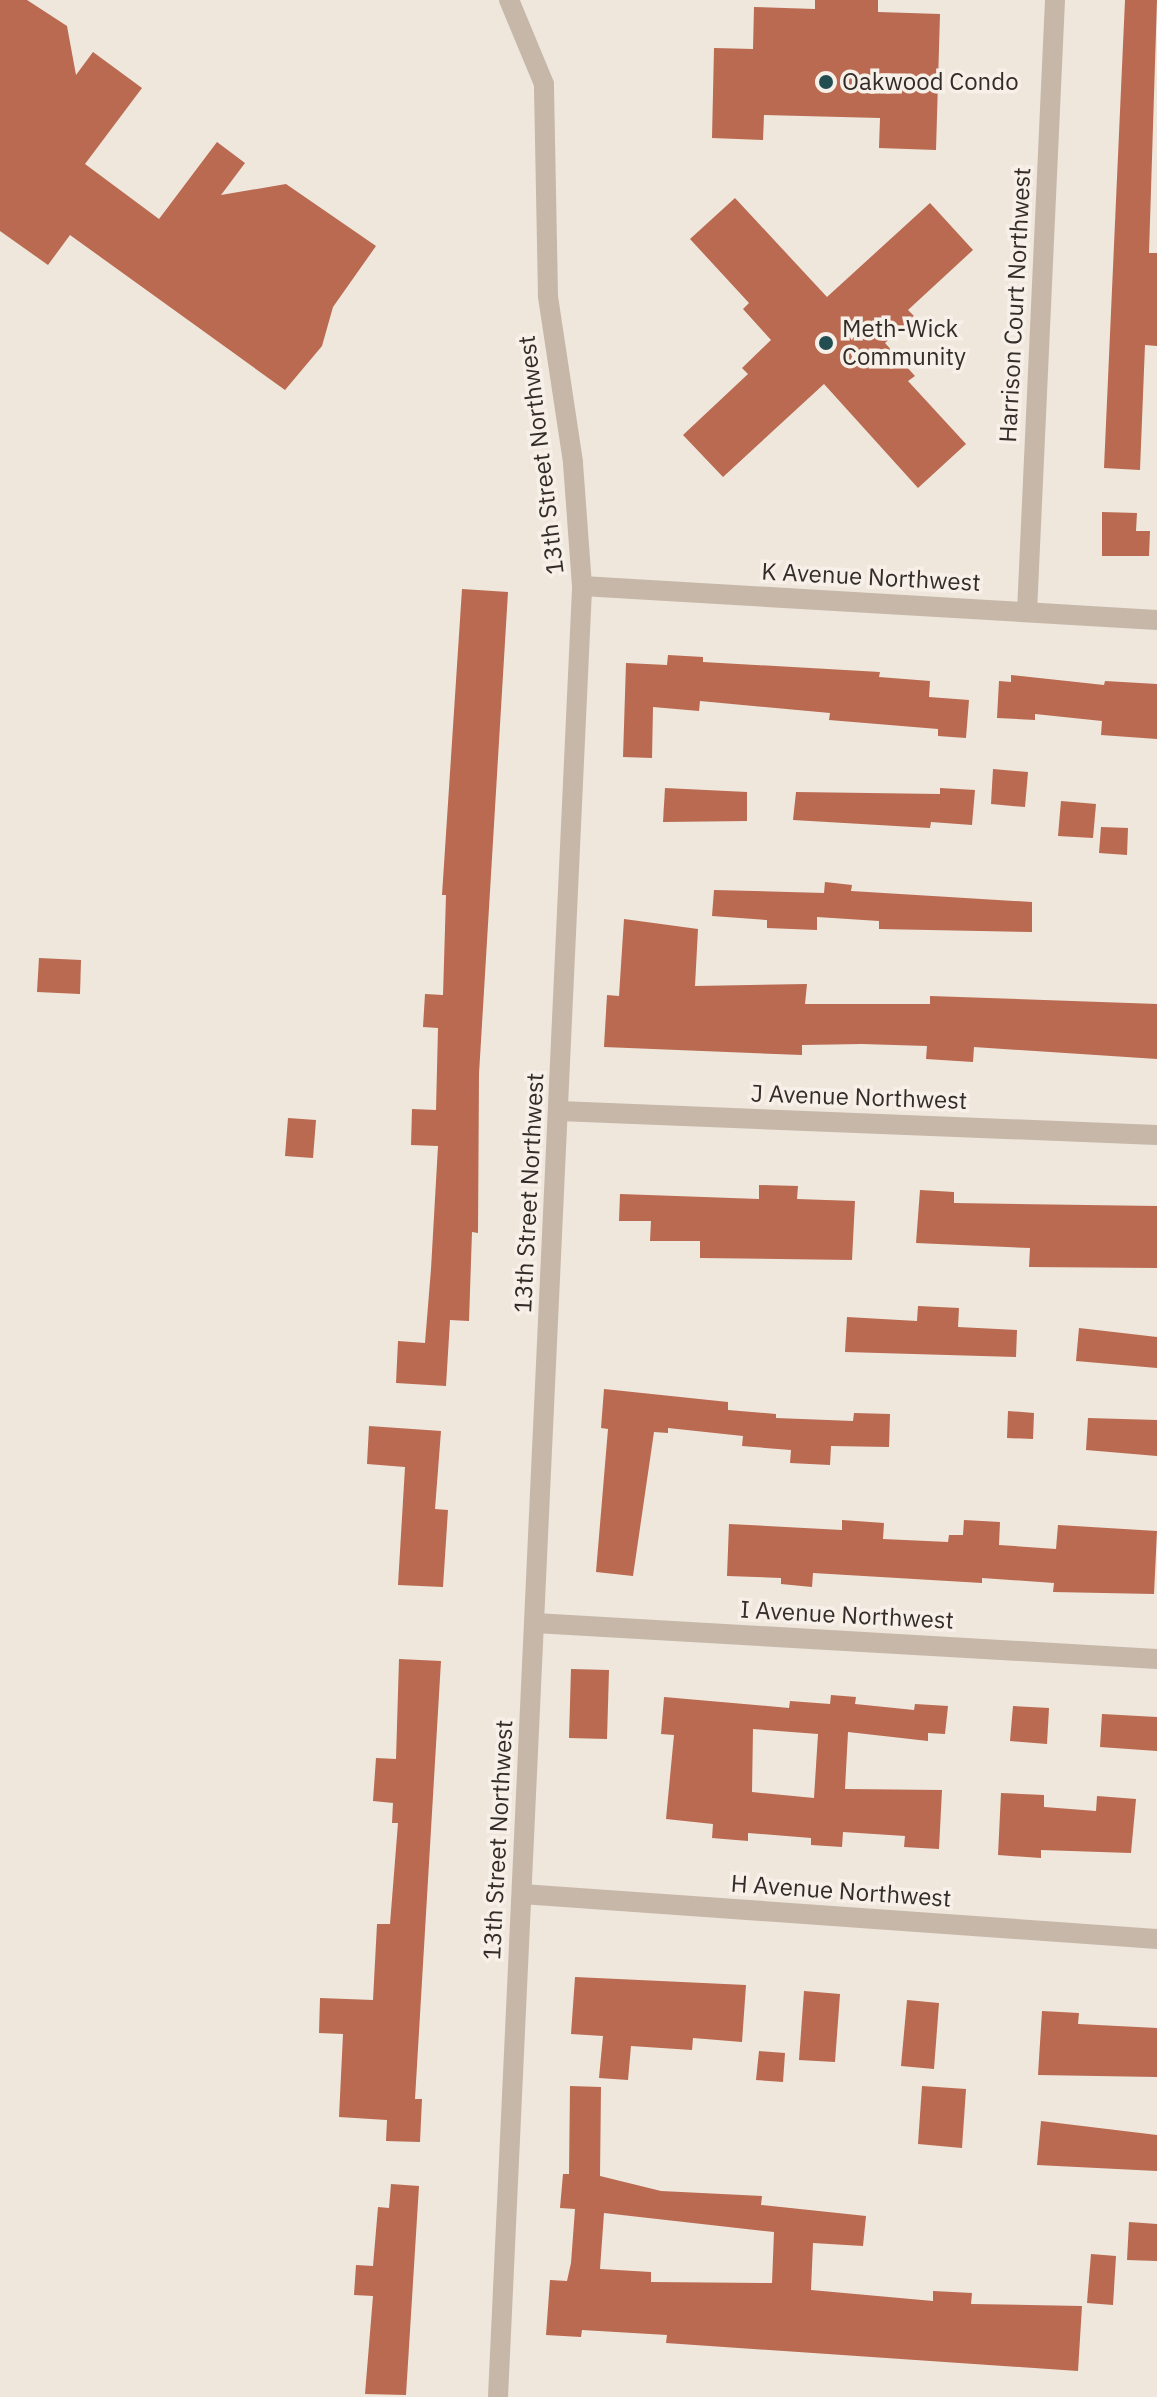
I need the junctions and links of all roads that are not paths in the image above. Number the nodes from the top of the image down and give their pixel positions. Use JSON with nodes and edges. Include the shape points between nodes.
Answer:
{"nodes":[{"id":1,"x":509,"y":0,"type":"edge"},
{"id":2,"x":1055,"y":0,"type":"edge"},
{"id":3,"x":582,"y":586,"type":"junction"},
{"id":4,"x":1027,"y":612,"type":"junction"},
{"id":5,"x":1157,"y":620,"type":"edge"},
{"id":6,"x":559,"y":1111,"type":"junction"},
{"id":7,"x":1157,"y":1135,"type":"edge"},
{"id":8,"x":535,"y":1623,"type":"junction"},
{"id":9,"x":1157,"y":1659,"type":"edge"},
{"id":10,"x":522,"y":1894,"type":"junction"},
{"id":11,"x":1157,"y":1939,"type":"edge"},
{"id":12,"x":498,"y":2397,"type":"edge"}],
"edges":[{"from":1,"to":3,"type":"street","name":"13th Street Northwest","via":[[544,84],[548,296],[573,462]]},
{"from":2,"to":4,"type":"street","name":"Harrison Court Northwest"},
{"from":3,"to":4,"type":"street","name":"K Avenue Northwest"},
{"from":3,"to":6,"type":"street","name":"13th Street Northwest"},
{"from":4,"to":5,"type":"street","name":"K Avenue Northwest"},
{"from":6,"to":7,"type":"street","name":"J Avenue Northwest"},
{"from":6,"to":8,"type":"street","name":"13th Street Northwest"},
{"from":8,"to":9,"type":"street","name":"I Avenue Northwest"},
{"from":8,"to":10,"type":"street","name":"13th Street Northwest"},
{"from":10,"to":11,"type":"street","name":"H Avenue Northwest"},
{"from":10,"to":12,"type":"street","name":"13th Street Northwest"}]}
